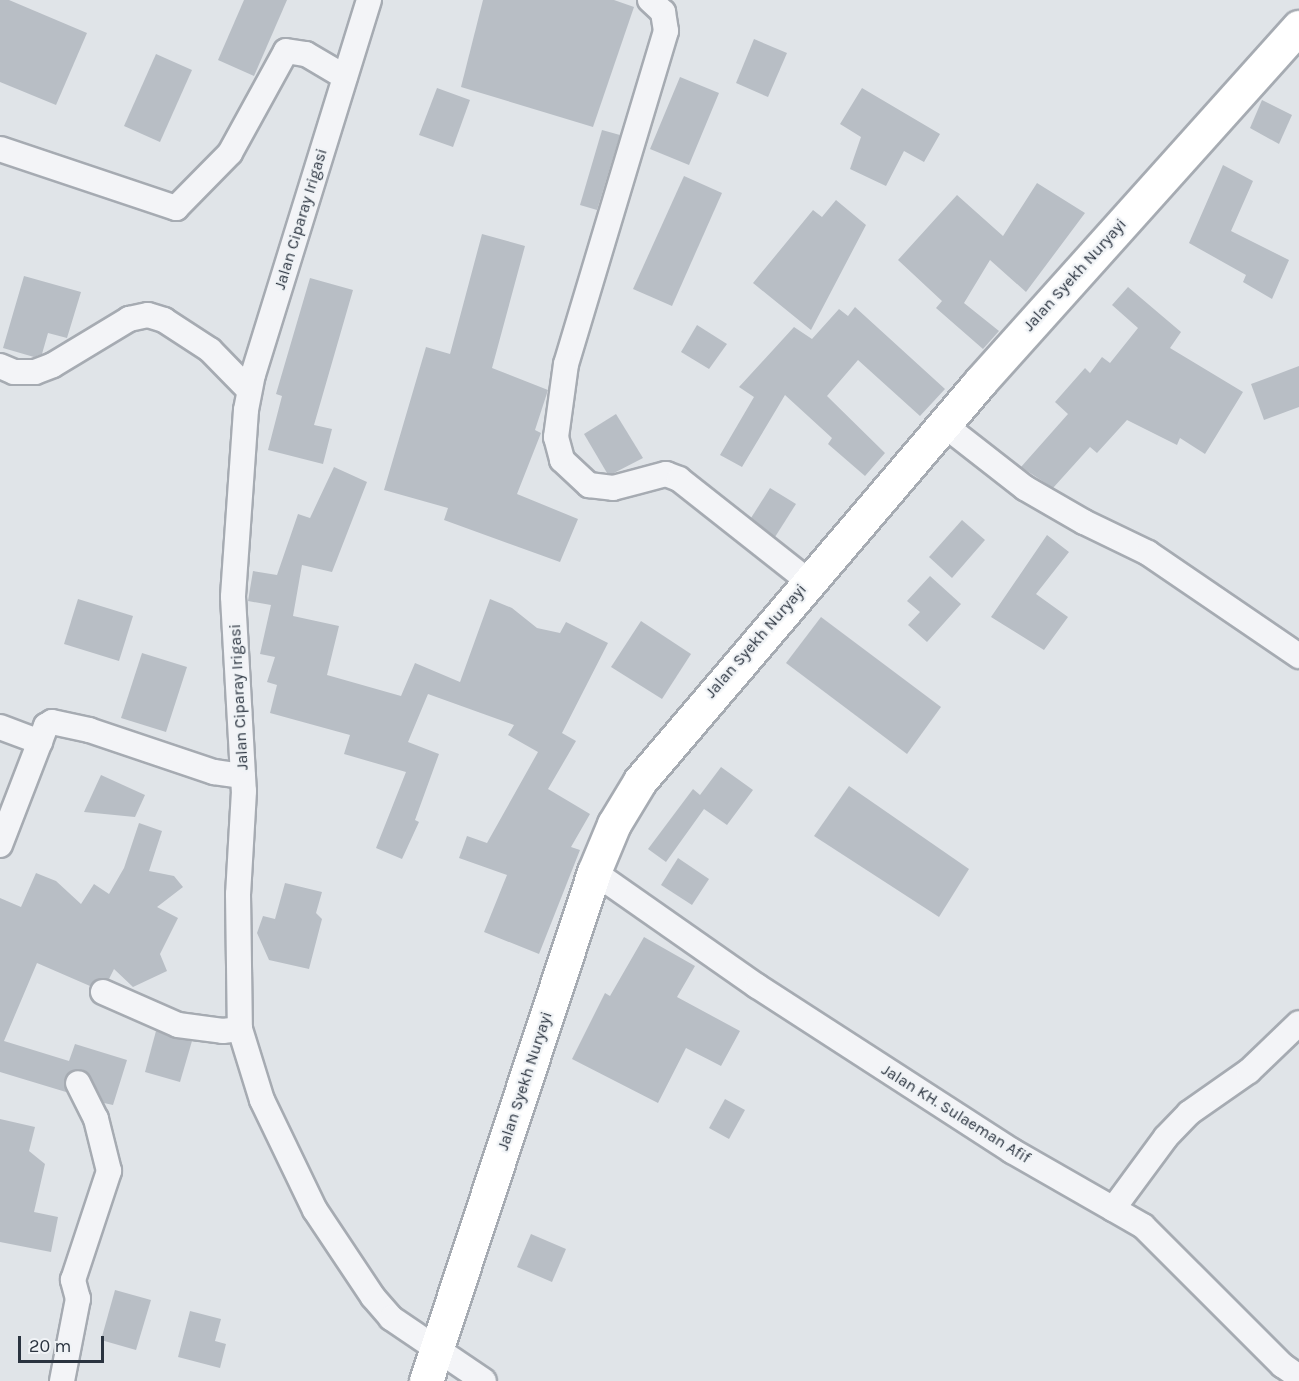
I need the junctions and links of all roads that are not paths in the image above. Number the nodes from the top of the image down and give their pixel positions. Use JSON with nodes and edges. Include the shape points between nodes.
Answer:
{"nodes":[{"id":1,"x":369,"y":0,"type":"edge"},
{"id":2,"x":650,"y":0,"type":"edge"},
{"id":3,"x":1299,"y":27,"type":"edge"},
{"id":4,"x":345,"y":77,"type":"junction"},
{"id":5,"x":0,"y":149,"type":"edge"},
{"id":6,"x":0,"y":366,"type":"edge"},
{"id":7,"x":243,"y":383,"type":"junction"},
{"id":8,"x":943,"y":424,"type":"junction"},
{"id":9,"x":808,"y":581,"type":"junction"},
{"id":10,"x":1299,"y":656,"type":"edge"},
{"id":11,"x":0,"y":727,"type":"edge"},
{"id":12,"x":40,"y":742,"type":"junction"},
{"id":13,"x":231,"y":774,"type":"junction"},
{"id":14,"x":0,"y":845,"type":"edge"},
{"id":15,"x":594,"y":872,"type":"junction"},
{"id":16,"x":103,"y":992,"type":"dead end"},
{"id":17,"x":231,"y":1030,"type":"junction"},
{"id":18,"x":1296,"y":1032,"type":"edge"},
{"id":19,"x":78,"y":1083,"type":"dead end"},
{"id":20,"x":1113,"y":1209,"type":"junction"},
{"id":21,"x":431,"y":1364,"type":"edge"},
{"id":22,"x":1299,"y":1377,"type":"edge"},
{"id":23,"x":62,"y":1381,"type":"edge"},
{"id":24,"x":483,"y":1381,"type":"edge"}],
"edges":[{"from":1,"to":4,"type":"street","name":"Jalan Ciparay Irigasi"},
{"from":2,"to":9,"type":"street","via":[[663,12],[666,31],[566,364],[556,437],[562,460],[589,485],[613,488],[666,474],[679,479]]},
{"from":3,"to":8,"type":"main road","name":"Jalan Syekh Nuryayi"},
{"from":4,"to":5,"type":"street","via":[[306,54],[286,51],[230,153],[176,208]]},
{"from":4,"to":7,"type":"street","name":"Jalan Ciparay Irigasi"},
{"from":6,"to":7,"type":"street","via":[[14,372],[35,372],[129,319],[148,315],[164,320],[210,350]]},
{"from":7,"to":13,"type":"street","name":"Jalan Ciparay Irigasi","via":[[233,597]]},
{"from":8,"to":9,"type":"main road","name":"Jalan Syekh Nuryayi"},
{"from":8,"to":10,"type":"street","via":[[1025,488],[1148,553]]},
{"from":9,"to":15,"type":"main road","name":"Jalan Syekh Nuryayi","via":[[640,781],[614,824]]},
{"from":11,"to":12,"type":"street"},
{"from":12,"to":13,"type":"street","via":[[46,726],[57,723]]},
{"from":12,"to":14,"type":"street"},
{"from":13,"to":17,"type":"street","name":"Jalan Ciparay Irigasi","via":[[237,974]]},
{"from":15,"to":20,"type":"street","name":"Jalan KH. Sulaeman Afif","via":[[757,986],[1012,1151]]},
{"from":15,"to":21,"type":"main road","name":"Jalan Syekh Nuryayi"},
{"from":16,"to":17,"type":"street","via":[[178,1024]]},
{"from":17,"to":21,"type":"street","name":"Jalan Ciparay Irigasi","via":[[315,1210],[381,1308]]},
{"from":18,"to":20,"type":"street","via":[[1189,1113],[1166,1137]]},
{"from":19,"to":23,"type":"street","via":[[96,1119],[109,1171],[73,1280],[78,1299]]},
{"from":20,"to":22,"type":"street","name":"Jalan KH. Sulaeman Afif","via":[[1143,1226],[1282,1365]]},
{"from":21,"to":24,"type":"street","name":"Jalan Ciparay Irigasi"}]}
